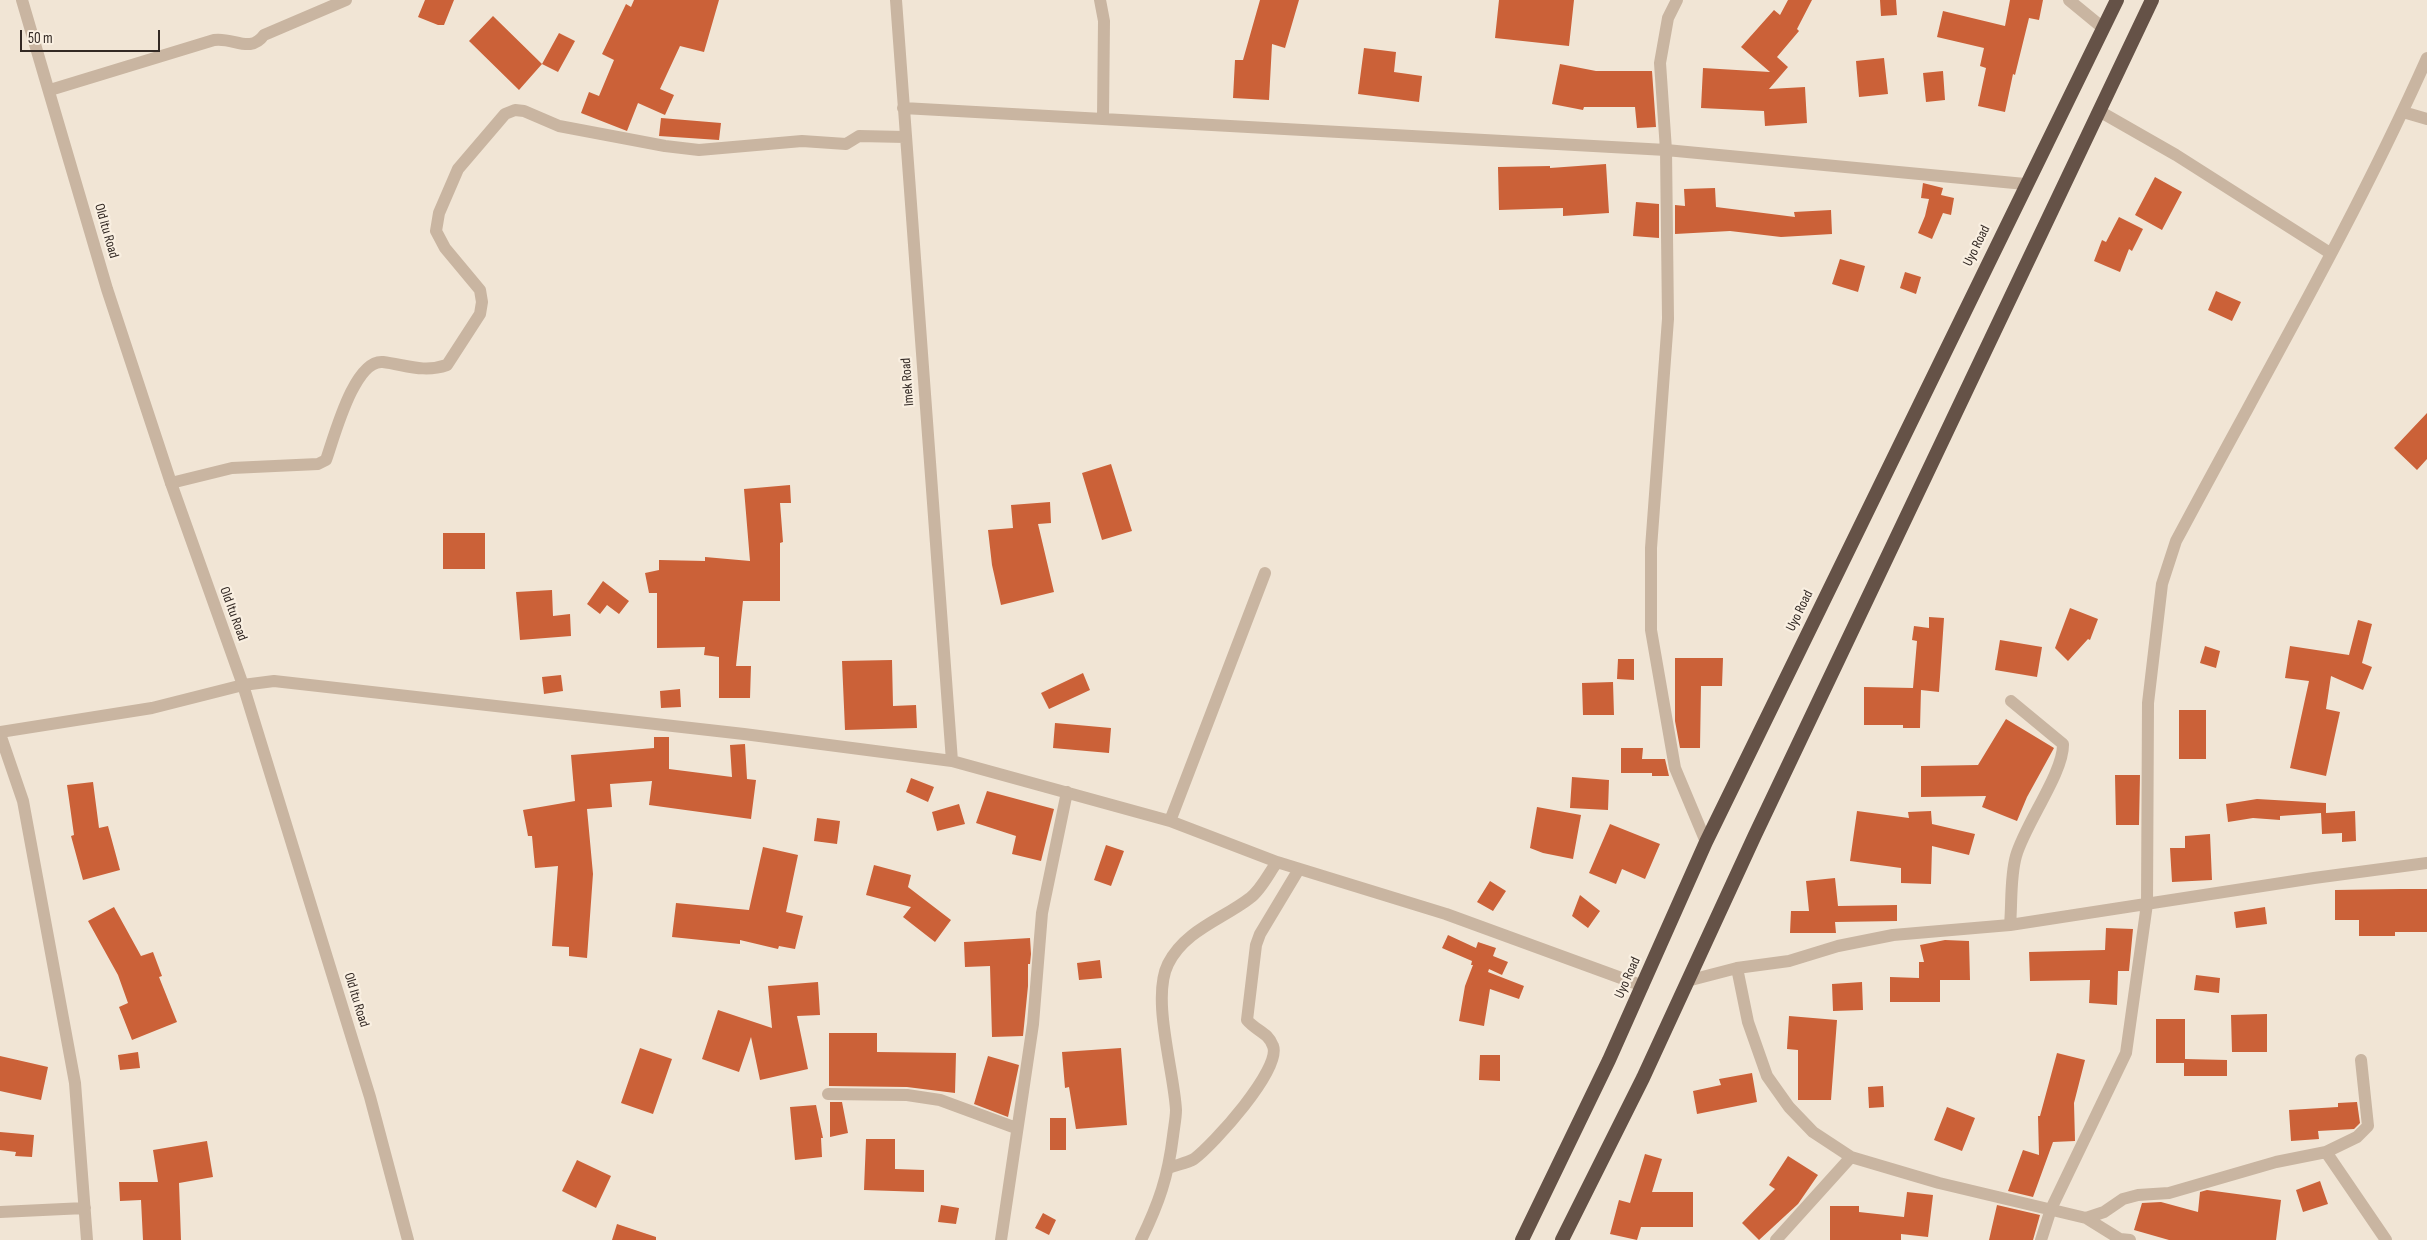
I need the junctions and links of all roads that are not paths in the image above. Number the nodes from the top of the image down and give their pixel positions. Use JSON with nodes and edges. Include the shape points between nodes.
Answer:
{"nodes":[{"id":1,"x":22,"y":0,"type":"edge"},
{"id":2,"x":346,"y":0,"type":"edge"},
{"id":3,"x":896,"y":0,"type":"edge"},
{"id":4,"x":1100,"y":0,"type":"edge"},
{"id":5,"x":1677,"y":0,"type":"edge"},
{"id":6,"x":2117,"y":0,"type":"edge"},
{"id":7,"x":2152,"y":0,"type":"edge"},
{"id":8,"x":2074,"y":1,"type":"edge"},
{"id":9,"x":2103,"y":28,"type":"junction"},
{"id":10,"x":2427,"y":58,"type":"edge"},
{"id":11,"x":50,"y":90,"type":"junction"},
{"id":12,"x":903,"y":108,"type":"junction"},
{"id":13,"x":2099,"y":111,"type":"junction"},
{"id":14,"x":2403,"y":112,"type":"junction"},
{"id":15,"x":1103,"y":117,"type":"junction"},
{"id":16,"x":2427,"y":119,"type":"edge"},
{"id":17,"x":905,"y":137,"type":"junction"},
{"id":18,"x":1666,"y":150,"type":"junction"},
{"id":19,"x":2025,"y":184,"type":"junction"},
{"id":20,"x":2330,"y":253,"type":"junction"},
{"id":21,"x":171,"y":483,"type":"junction"},
{"id":22,"x":1265,"y":573,"type":"dead end"},
{"id":23,"x":242,"y":684,"type":"junction"},
{"id":24,"x":2011,"y":702,"type":"dead end"},
{"id":25,"x":0,"y":733,"type":"edge"},
{"id":26,"x":952,"y":761,"type":"junction"},
{"id":27,"x":1067,"y":792,"type":"junction"},
{"id":28,"x":1170,"y":821,"type":"junction"},
{"id":29,"x":1706,"y":842,"type":"junction"},
{"id":30,"x":1277,"y":862,"type":"junction"},
{"id":31,"x":2427,"y":863,"type":"edge"},
{"id":32,"x":1299,"y":869,"type":"junction"},
{"id":33,"x":2147,"y":904,"type":"junction"},
{"id":34,"x":2010,"y":925,"type":"junction"},
{"id":35,"x":1737,"y":968,"type":"junction"},
{"id":36,"x":1687,"y":981,"type":"junction"},
{"id":37,"x":1643,"y":986,"type":"junction"},
{"id":38,"x":2361,"y":1060,"type":"dead end"},
{"id":39,"x":828,"y":1094,"type":"dead end"},
{"id":40,"x":1016,"y":1128,"type":"junction"},
{"id":41,"x":2326,"y":1152,"type":"junction"},
{"id":42,"x":1851,"y":1157,"type":"junction"},
{"id":43,"x":1169,"y":1168,"type":"junction"},
{"id":44,"x":85,"y":1208,"type":"junction"},
{"id":45,"x":2051,"y":1209,"type":"junction"},
{"id":46,"x":0,"y":1212,"type":"edge"},
{"id":47,"x":2086,"y":1218,"type":"junction"},
{"id":48,"x":2103,"y":1235,"type":"edge"},
{"id":49,"x":87,"y":1240,"type":"edge"},
{"id":50,"x":408,"y":1240,"type":"edge"},
{"id":51,"x":1001,"y":1240,"type":"edge"},
{"id":52,"x":1141,"y":1240,"type":"edge"},
{"id":53,"x":1522,"y":1240,"type":"edge"},
{"id":54,"x":1562,"y":1240,"type":"edge"},
{"id":55,"x":1776,"y":1240,"type":"edge"},
{"id":56,"x":2041,"y":1240,"type":"edge"},
{"id":57,"x":2130,"y":1240,"type":"edge"},
{"id":58,"x":2386,"y":1240,"type":"edge"}],
"edges":[{"from":1,"to":11,"type":"street","name":"Old Itu Road"},
{"from":2,"to":11,"type":"street","via":[[264,35],[255,44],[224,38],[214,40]]},
{"from":3,"to":12,"type":"street","name":"Imek Road"},
{"from":4,"to":15,"type":"street","via":[[1104,22]]},
{"from":5,"to":18,"type":"street","via":[[1668,18],[1660,63]]},
{"from":6,"to":9,"type":"highway","name":"Uyo Road"},
{"from":7,"to":13,"type":"highway"},
{"from":8,"to":9,"type":"street"},
{"from":9,"to":19,"type":"highway","name":"Uyo Road"},
{"from":10,"to":14,"type":"street"},
{"from":11,"to":21,"type":"street","name":"Old Itu Road","via":[[107,289]]},
{"from":12,"to":15,"type":"street"},
{"from":12,"to":17,"type":"street","name":"Imek Road"},
{"from":13,"to":20,"type":"street","via":[[2176,155]]},
{"from":13,"to":36,"type":"highway"},
{"from":14,"to":16,"type":"street"},
{"from":14,"to":20,"type":"street"},
{"from":15,"to":18,"type":"street"},
{"from":17,"to":21,"type":"street","via":[[859,136],[846,144],[802,141],[699,150],[560,126],[524,111],[505,114],[458,169],[439,213],[436,231],[445,248],[480,290],[482,302],[480,314],[447,365],[427,370],[380,362],[371,364],[354,385],[326,460],[318,464],[232,468]]},
{"from":17,"to":26,"type":"street","name":"Imek Road"},
{"from":18,"to":19,"type":"street"},
{"from":18,"to":29,"type":"street","via":[[1668,318],[1651,548],[1651,630],[1675,768]]},
{"from":19,"to":29,"type":"highway","name":"Uyo Road"},
{"from":20,"to":33,"type":"street","via":[[2176,541],[2162,584],[2148,703]]},
{"from":21,"to":23,"type":"street","name":"Old Itu Road"},
{"from":22,"to":28,"type":"street"},
{"from":23,"to":25,"type":"street","via":[[152,708]]},
{"from":23,"to":26,"type":"street","via":[[274,681]]},
{"from":23,"to":50,"type":"street","name":"Old Itu Road","via":[[370,1097]]},
{"from":24,"to":34,"type":"street","via":[[2063,744],[2063,752],[2060,765],[2027,827],[2016,858]]},
{"from":25,"to":44,"type":"street","via":[[23,801],[75,1083]]},
{"from":26,"to":27,"type":"street"},
{"from":27,"to":28,"type":"street"},
{"from":27,"to":40,"type":"street","via":[[1042,913],[1033,1024]]},
{"from":28,"to":30,"type":"street"},
{"from":29,"to":37,"type":"highway","name":"Uyo Road"},
{"from":30,"to":32,"type":"street"},
{"from":30,"to":43,"type":"street","via":[[1251,898],[1215,918],[1192,936],[1168,964],[1163,982],[1163,1013],[1176,1111]]},
{"from":31,"to":33,"type":"street"},
{"from":32,"to":37,"type":"street","via":[[1446,914]]},
{"from":32,"to":43,"type":"street","via":[[1260,934],[1254,956],[1247,1020],[1265,1033],[1274,1048],[1272,1064],[1260,1085],[1220,1133],[1193,1159]]},
{"from":33,"to":34,"type":"street"},
{"from":33,"to":45,"type":"street","via":[[2126,1053]]},
{"from":34,"to":35,"type":"street","via":[[1893,935],[1838,946],[1789,961]]},
{"from":35,"to":36,"type":"street"},
{"from":35,"to":42,"type":"street","via":[[1748,1022],[1767,1076],[1789,1107],[1813,1132]]},
{"from":36,"to":54,"type":"highway","via":[[1643,1078]]},
{"from":37,"to":53,"type":"highway","name":"Uyo Road"},
{"from":38,"to":41,"type":"street","via":[[2368,1126],[2357,1137]]},
{"from":39,"to":40,"type":"street","via":[[907,1095],[932,1099]]},
{"from":40,"to":51,"type":"street"},
{"from":41,"to":47,"type":"street","via":[[2276,1162],[2169,1193],[2138,1195]]},
{"from":41,"to":58,"type":"street"},
{"from":42,"to":45,"type":"street"},
{"from":42,"to":55,"type":"street"},
{"from":43,"to":52,"type":"street","via":[[1160,1201]]},
{"from":44,"to":46,"type":"street"},
{"from":44,"to":49,"type":"street"},
{"from":45,"to":47,"type":"street"},
{"from":45,"to":56,"type":"street"},
{"from":47,"to":48,"type":"street"},
{"from":48,"to":57,"type":"street"}]}
